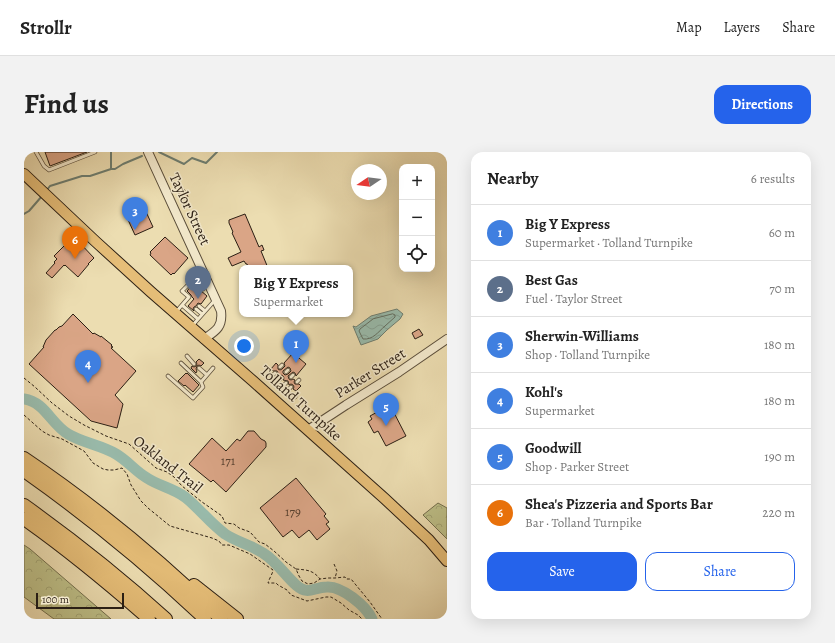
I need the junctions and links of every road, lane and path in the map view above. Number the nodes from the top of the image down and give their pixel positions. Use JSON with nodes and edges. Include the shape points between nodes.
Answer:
{"nodes":[{"id":1,"x":36,"y":152,"type":"edge"},
{"id":2,"x":95,"y":152,"type":"edge"},
{"id":3,"x":148,"y":152,"type":"edge"},
{"id":4,"x":24,"y":174,"type":"edge"},
{"id":5,"x":204,"y":274,"type":"junction"},
{"id":6,"x":196,"y":279,"type":"junction"},
{"id":7,"x":203,"y":289,"type":"dead end"},
{"id":8,"x":189,"y":297,"type":"junction"},
{"id":9,"x":216,"y":299,"type":"junction"},
{"id":10,"x":186,"y":301,"type":"junction"},
{"id":11,"x":193,"y":301,"type":"dead end"},
{"id":12,"x":190,"y":304,"type":"dead end"},
{"id":13,"x":178,"y":309,"type":"junction"},
{"id":14,"x":205,"y":311,"type":"junction"},
{"id":15,"x":202,"y":314,"type":"junction"},
{"id":16,"x":198,"y":319,"type":"junction"},
{"id":17,"x":191,"y":327,"type":"junction"},
{"id":18,"x":204,"y":339,"type":"junction"},
{"id":19,"x":447,"y":339,"type":"edge"},
{"id":20,"x":187,"y":356,"type":"dead end"},
{"id":21,"x":180,"y":363,"type":"dead end"},
{"id":22,"x":194,"y":364,"type":"dead end"},
{"id":23,"x":199,"y":368,"type":"dead end"},
{"id":24,"x":213,"y":368,"type":"dead end"},
{"id":25,"x":207,"y":375,"type":"junction"},
{"id":26,"x":168,"y":376,"type":"dead end"},
{"id":27,"x":24,"y":378,"type":"edge"},
{"id":28,"x":201,"y":382,"type":"junction"},
{"id":29,"x":24,"y":415,"type":"edge"},
{"id":30,"x":308,"y":430,"type":"junction"},
{"id":31,"x":24,"y":458,"type":"edge"},
{"id":32,"x":24,"y":471,"type":"edge"},
{"id":33,"x":24,"y":505,"type":"edge"},
{"id":34,"x":24,"y":519,"type":"edge"},
{"id":35,"x":134,"y":541,"type":"junction"},
{"id":36,"x":447,"y":561,"type":"edge"},
{"id":37,"x":334,"y":564,"type":"dead end"},
{"id":38,"x":296,"y":569,"type":"junction"},
{"id":39,"x":335,"y":578,"type":"junction"},
{"id":40,"x":320,"y":579,"type":"junction"},
{"id":41,"x":149,"y":619,"type":"edge"},
{"id":42,"x":166,"y":619,"type":"edge"},
{"id":43,"x":205,"y":619,"type":"edge"},
{"id":44,"x":221,"y":619,"type":"edge"},
{"id":45,"x":237,"y":619,"type":"edge"},
{"id":46,"x":362,"y":619,"type":"edge"},
{"id":47,"x":382,"y":619,"type":"edge"}],
"edges":[{"from":1,"to":2,"type":"lane","via":[[49,170]]},
{"from":3,"to":5,"type":"street","name":"Taylor Street"},
{"from":4,"to":13,"type":"main road","name":"Tolland Turnpike","via":[[99,245]]},
{"from":5,"to":6,"type":"lane"},
{"from":5,"to":9,"type":"street","name":"Taylor Street"},
{"from":6,"to":7,"type":"lane"},
{"from":6,"to":8,"type":"lane","via":[[182,291]]},
{"from":8,"to":10,"type":"lane"},
{"from":8,"to":11,"type":"lane"},
{"from":9,"to":14,"type":"lane"},
{"from":9,"to":18,"type":"street","name":"Taylor Street","via":[[221,311],[220,325]]},
{"from":10,"to":12,"type":"lane"},
{"from":10,"to":13,"type":"lane"},
{"from":13,"to":16,"type":"lane"},
{"from":13,"to":17,"type":"main road","name":"Tolland Turnpike"},
{"from":14,"to":15,"type":"lane"},
{"from":14,"to":15,"type":"lane","via":[[197,307]]},
{"from":15,"to":16,"type":"lane"},
{"from":16,"to":17,"type":"lane"},
{"from":17,"to":18,"type":"main road","name":"Tolland Turnpike"},
{"from":18,"to":30,"type":"main road","name":"Tolland Turnpike"},
{"from":19,"to":30,"type":"street","name":"Parker Street"},
{"from":20,"to":22,"type":"lane"},
{"from":21,"to":28,"type":"lane"},
{"from":23,"to":25,"type":"lane"},
{"from":24,"to":25,"type":"lane"},
{"from":25,"to":28,"type":"lane"},
{"from":26,"to":28,"type":"lane","via":[[193,398],[203,387]]},
{"from":27,"to":38,"type":"path","name":"Oakland Trail","via":[[69,416],[106,436],[129,444],[156,468],[174,477],[222,516],[225,523],[234,524],[250,532],[259,542]]},
{"from":29,"to":46,"type":"path","via":[[42,431],[84,451],[93,463],[103,469],[122,468],[128,474],[131,485],[141,501],[170,526],[212,538],[222,545],[229,545],[250,554],[273,570],[268,583],[276,583],[291,595],[307,601],[331,597]]},
{"from":30,"to":36,"type":"main road","name":"Tolland Turnpike","via":[[432,543]]},
{"from":31,"to":35,"type":"highway"},
{"from":32,"to":43,"type":"highway","via":[[124,547]]},
{"from":33,"to":42,"type":"highway","via":[[70,538]]},
{"from":34,"to":41,"type":"highway","via":[[95,573]]},
{"from":35,"to":44,"type":"highway"},
{"from":35,"to":45,"type":"highway","via":[[209,595]]},
{"from":37,"to":39,"type":"path","via":[[337,571]]},
{"from":38,"to":40,"type":"path","name":"Oakland Trail","via":[[309,570],[316,573]]},
{"from":38,"to":40,"type":"path","name":"Oakland Trail","via":[[302,581],[308,584]]},
{"from":39,"to":40,"type":"path","name":"Oakland Trail"},
{"from":39,"to":47,"type":"path","name":"Oakland Trail","via":[[351,579]]}]}
